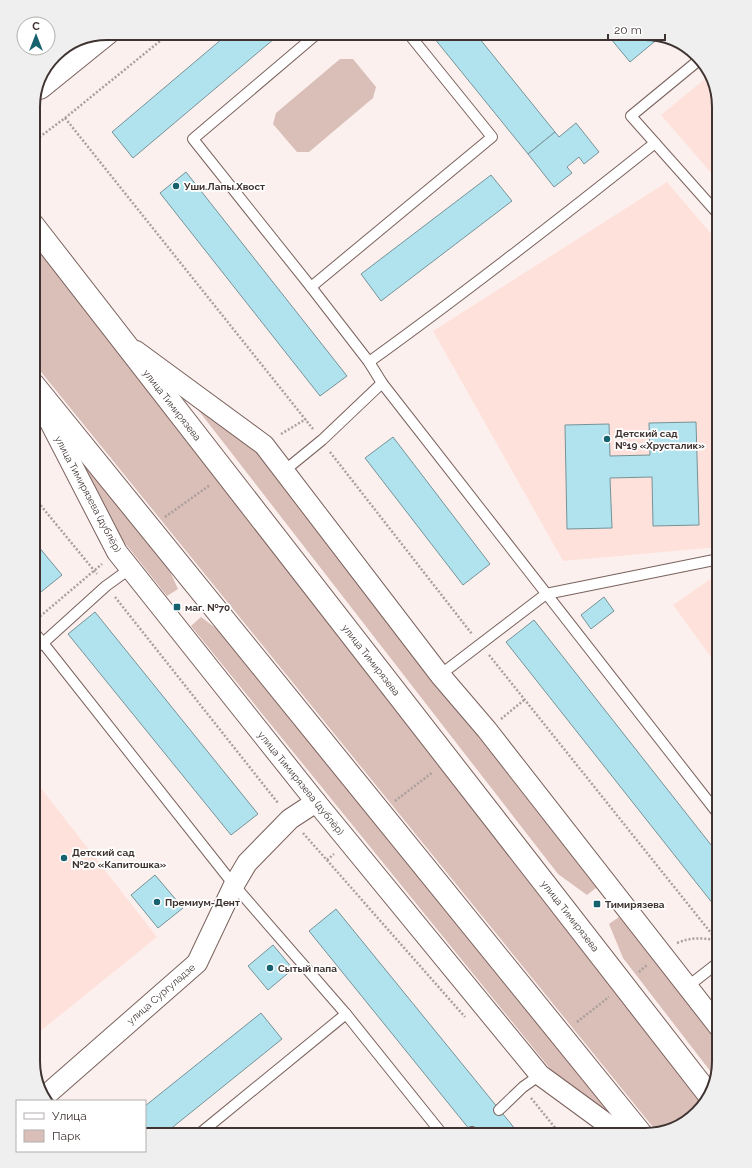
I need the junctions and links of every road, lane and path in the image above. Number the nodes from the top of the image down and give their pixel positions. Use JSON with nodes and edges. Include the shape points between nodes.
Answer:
{"nodes":[{"id":1,"x":161,"y":40,"type":"edge"},
{"id":2,"x":310,"y":40,"type":"edge"},
{"id":3,"x":414,"y":40,"type":"edge"},
{"id":4,"x":99,"y":41,"type":"edge"},
{"id":5,"x":695,"y":63,"type":"edge"},
{"id":6,"x":44,"y":85,"type":"edge"},
{"id":7,"x":65,"y":118,"type":"junction"},
{"id":8,"x":40,"y":137,"type":"edge"},
{"id":9,"x":655,"y":143,"type":"junction"},
{"id":10,"x":712,"y":207,"type":"edge"},
{"id":11,"x":40,"y":234,"type":"edge"},
{"id":12,"x":311,"y":287,"type":"junction"},
{"id":13,"x":123,"y":342,"type":"junction"},
{"id":14,"x":368,"y":362,"type":"junction"},
{"id":15,"x":382,"y":383,"type":"junction"},
{"id":16,"x":40,"y":393,"type":"edge"},
{"id":17,"x":40,"y":404,"type":"edge"},
{"id":18,"x":322,"y":440,"type":"junction"},
{"id":19,"x":284,"y":471,"type":"junction"},
{"id":20,"x":712,"y":560,"type":"edge"},
{"id":21,"x":131,"y":568,"type":"junction"},
{"id":22,"x":546,"y":594,"type":"junction"},
{"id":23,"x":40,"y":639,"type":"edge"},
{"id":24,"x":43,"y":643,"type":"junction"},
{"id":25,"x":481,"y":644,"type":"junction"},
{"id":26,"x":40,"y":645,"type":"edge"},
{"id":27,"x":440,"y":675,"type":"junction"},
{"id":28,"x":524,"y":700,"type":"junction"},
{"id":29,"x":486,"y":730,"type":"junction"},
{"id":30,"x":448,"y":760,"type":"junction"},
{"id":31,"x":316,"y":802,"type":"junction"},
{"id":32,"x":712,"y":806,"type":"edge"},
{"id":33,"x":381,"y":812,"type":"junction"},
{"id":34,"x":349,"y":842,"type":"junction"},
{"id":35,"x":327,"y":860,"type":"dead end"},
{"id":36,"x":234,"y":885,"type":"junction"},
{"id":37,"x":712,"y":934,"type":"edge"},
{"id":38,"x":712,"y":967,"type":"edge"},
{"id":39,"x":687,"y":986,"type":"junction"},
{"id":40,"x":346,"y":1014,"type":"junction"},
{"id":41,"x":712,"y":1018,"type":"edge"},
{"id":42,"x":540,"y":1075,"type":"junction"},
{"id":43,"x":705,"y":1090,"type":"edge"},
{"id":44,"x":48,"y":1093,"type":"edge"},
{"id":45,"x":499,"y":1110,"type":"dead end"},
{"id":46,"x":207,"y":1128,"type":"edge"},
{"id":47,"x":437,"y":1128,"type":"edge"},
{"id":48,"x":612,"y":1128,"type":"edge"},
{"id":49,"x":636,"y":1128,"type":"edge"}],
"edges":[{"from":1,"to":7,"type":"path"},
{"from":2,"to":12,"type":"lane","via":[[192,139]]},
{"from":3,"to":12,"type":"lane","via":[[492,137]]},
{"from":4,"to":6,"type":"main road"},
{"from":5,"to":9,"type":"lane","via":[[631,116]]},
{"from":7,"to":8,"type":"path"},
{"from":7,"to":18,"type":"path"},
{"from":9,"to":10,"type":"lane"},
{"from":9,"to":14,"type":"lane","via":[[514,254]]},
{"from":11,"to":13,"type":"main road","name":"улица Тимирязева"},
{"from":12,"to":14,"type":"lane"},
{"from":13,"to":19,"type":"street","via":[[264,445]]},
{"from":13,"to":30,"type":"main road","name":"улица Тимирязева"},
{"from":14,"to":15,"type":"lane"},
{"from":15,"to":18,"type":"lane"},
{"from":15,"to":22,"type":"lane"},
{"from":16,"to":33,"type":"main road"},
{"from":17,"to":21,"type":"street","name":"улица Тимирязева (дублёр)","via":[[117,552]]},
{"from":18,"to":19,"type":"lane"},
{"from":18,"to":25,"type":"path"},
{"from":19,"to":27,"type":"street"},
{"from":20,"to":22,"type":"lane"},
{"from":21,"to":24,"type":"lane","via":[[106,586]]},
{"from":21,"to":31,"type":"street","name":"улица Тимирязева (дублёр)"},
{"from":22,"to":25,"type":"lane"},
{"from":22,"to":32,"type":"lane"},
{"from":23,"to":24,"type":"lane"},
{"from":24,"to":26,"type":"lane"},
{"from":24,"to":36,"type":"lane"},
{"from":25,"to":27,"type":"lane"},
{"from":25,"to":28,"type":"path"},
{"from":27,"to":29,"type":"street"},
{"from":28,"to":29,"type":"path"},
{"from":28,"to":37,"type":"path"},
{"from":29,"to":39,"type":"street"},
{"from":30,"to":33,"type":"path"},
{"from":30,"to":43,"type":"main road","name":"улица Тимирязева"},
{"from":31,"to":34,"type":"street","name":"улица Тимирязева (дублёр)"},
{"from":31,"to":36,"type":"street","name":"улица Сургуладзе","via":[[285,824],[247,864]]},
{"from":33,"to":49,"type":"main road"},
{"from":34,"to":35,"type":"path"},
{"from":34,"to":42,"type":"street","name":"улица Тимирязева (дублёр)"},
{"from":36,"to":40,"type":"lane"},
{"from":36,"to":44,"type":"street","name":"улица Сургуладзе","via":[[197,962]]},
{"from":38,"to":39,"type":"lane"},
{"from":39,"to":41,"type":"street"},
{"from":40,"to":46,"type":"lane"},
{"from":40,"to":47,"type":"lane"},
{"from":42,"to":45,"type":"lane"},
{"from":42,"to":48,"type":"street","name":"улица Тимирязева (дублёр)"}]}
